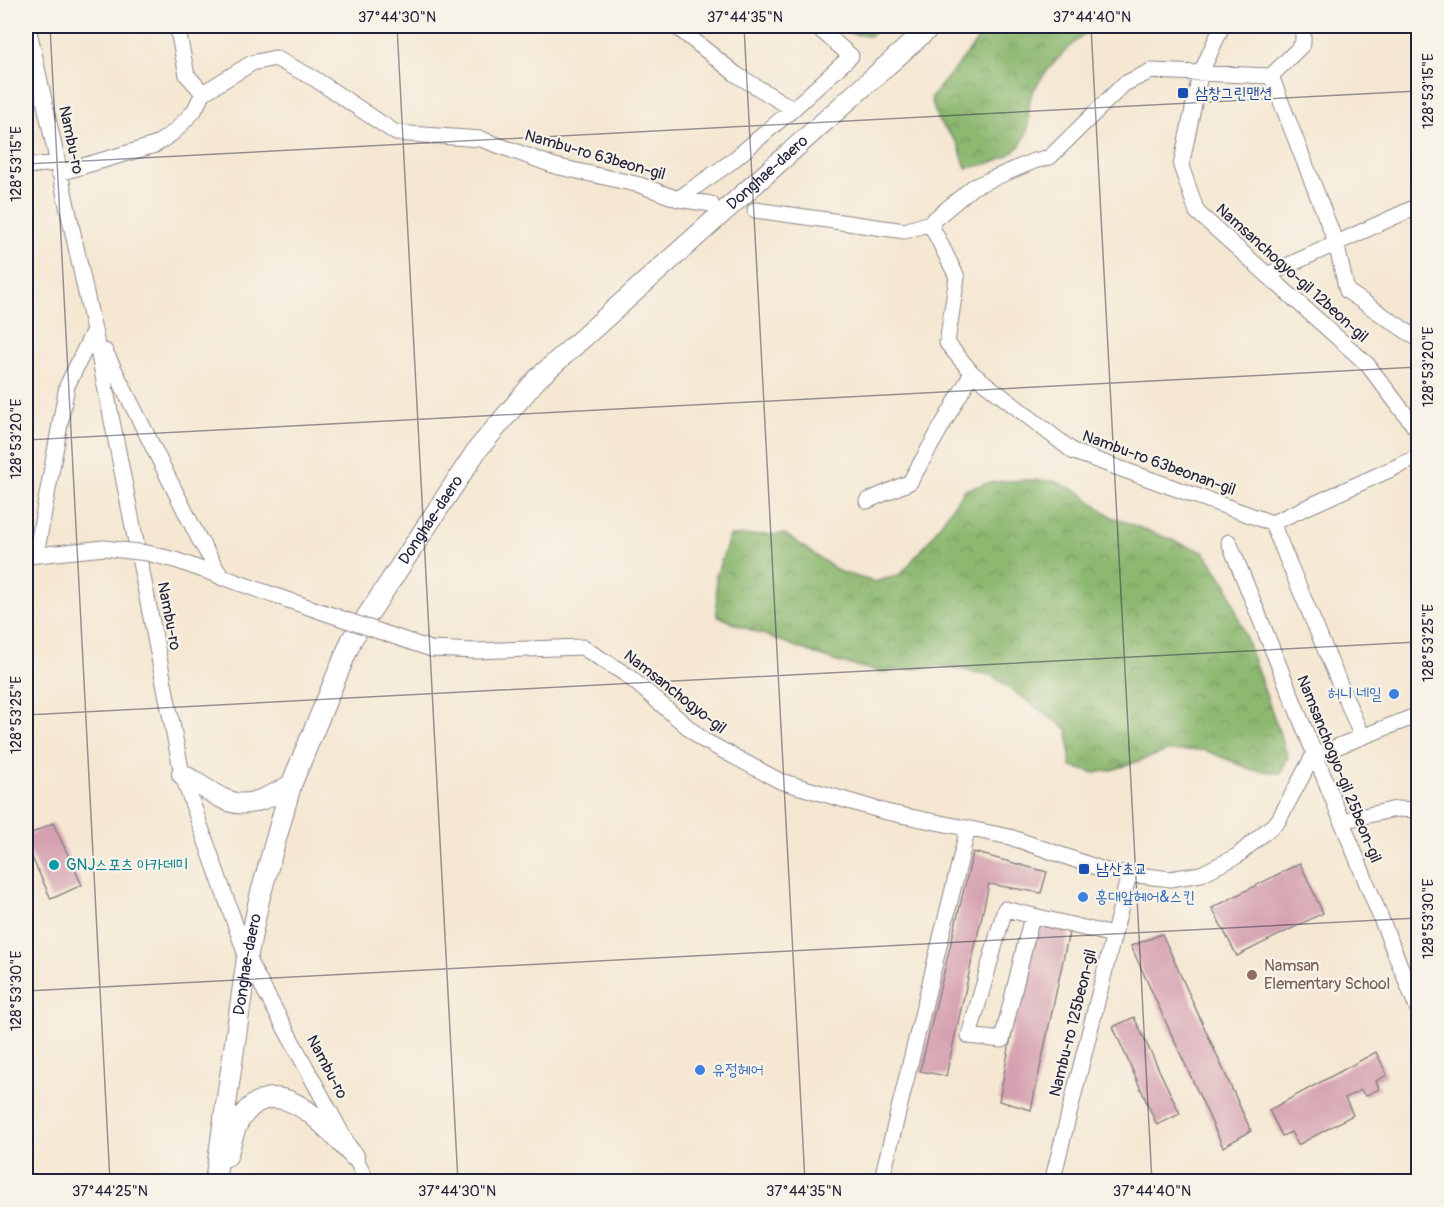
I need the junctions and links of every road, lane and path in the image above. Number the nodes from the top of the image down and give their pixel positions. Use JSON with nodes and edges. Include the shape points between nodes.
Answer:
{"nodes":[{"id":1,"x":28,"y":26,"type":"edge"},
{"id":2,"x":177,"y":26,"type":"edge"},
{"id":3,"x":671,"y":26,"type":"edge"},
{"id":4,"x":816,"y":26,"type":"edge"},
{"id":5,"x":931,"y":26,"type":"edge"},
{"id":6,"x":1222,"y":26,"type":"edge"},
{"id":7,"x":1303,"y":26,"type":"edge"},
{"id":8,"x":1200,"y":75,"type":"junction"},
{"id":9,"x":1271,"y":76,"type":"junction"},
{"id":10,"x":203,"y":93,"type":"junction"},
{"id":11,"x":793,"y":109,"type":"junction"},
{"id":12,"x":26,"y":166,"type":"edge"},
{"id":13,"x":58,"y":168,"type":"junction"},
{"id":14,"x":678,"y":199,"type":"junction"},
{"id":15,"x":711,"y":204,"type":"dead end"},
{"id":16,"x":1419,"y":206,"type":"edge"},
{"id":17,"x":755,"y":210,"type":"dead end"},
{"id":18,"x":930,"y":224,"type":"junction"},
{"id":19,"x":1336,"y":243,"type":"junction"},
{"id":20,"x":1269,"y":274,"type":"junction"},
{"id":21,"x":94,"y":330,"type":"junction"},
{"id":22,"x":1419,"y":339,"type":"edge"},
{"id":23,"x":972,"y":373,"type":"junction"},
{"id":24,"x":1419,"y":431,"type":"edge"},
{"id":25,"x":1419,"y":456,"type":"edge"},
{"id":26,"x":867,"y":501,"type":"dead end"},
{"id":27,"x":1272,"y":523,"type":"junction"},
{"id":28,"x":1229,"y":542,"type":"dead end"},
{"id":29,"x":31,"y":556,"type":"edge"},
{"id":30,"x":222,"y":578,"type":"junction"},
{"id":31,"x":1419,"y":715,"type":"edge"},
{"id":32,"x":1362,"y":737,"type":"junction"},
{"id":33,"x":1314,"y":756,"type":"junction"},
{"id":34,"x":182,"y":774,"type":"junction"},
{"id":35,"x":291,"y":785,"type":"junction"},
{"id":36,"x":1419,"y":810,"type":"edge"},
{"id":37,"x":1341,"y":821,"type":"junction"},
{"id":38,"x":968,"y":828,"type":"junction"},
{"id":39,"x":1129,"y":874,"type":"junction"},
{"id":40,"x":1032,"y":916,"type":"junction"},
{"id":41,"x":1113,"y":935,"type":"junction"},
{"id":42,"x":247,"y":958,"type":"junction"},
{"id":43,"x":1419,"y":1010,"type":"edge"},
{"id":44,"x":354,"y":1156,"type":"junction"},
{"id":45,"x":216,"y":1182,"type":"edge"},
{"id":46,"x":368,"y":1182,"type":"edge"},
{"id":47,"x":881,"y":1182,"type":"edge"},
{"id":48,"x":1052,"y":1182,"type":"edge"}],
"edges":[{"from":1,"to":13,"type":"street","name":"Nambu-ro"},
{"from":2,"to":10,"type":"street","via":[[187,75]]},
{"from":3,"to":11,"type":"street","via":[[737,75]]},
{"from":4,"to":11,"type":"street","via":[[851,56]]},
{"from":5,"to":35,"type":"main road","name":"Donghae-daero","via":[[537,379],[477,450],[352,639]]},
{"from":6,"to":8,"type":"street","name":"Namsanchogyo-gil 12beon-gil"},
{"from":7,"to":9,"type":"street","via":[[1303,44]]},
{"from":8,"to":9,"type":"street"},
{"from":8,"to":18,"type":"street","via":[[1151,71],[1124,84],[1050,157],[973,187]]},
{"from":8,"to":20,"type":"street","name":"Namsanchogyo-gil 12beon-gil","via":[[1181,166],[1184,176],[1197,212]]},
{"from":9,"to":19,"type":"street"},
{"from":10,"to":13,"type":"street","name":"Nambu-ro 63beon-gil","via":[[187,118],[155,145]]},
{"from":10,"to":14,"type":"street","name":"Nambu-ro 63beon-gil","via":[[252,63],[274,58],[315,79],[396,133],[481,139],[555,166],[640,185]]},
{"from":11,"to":14,"type":"street","via":[[731,162]]},
{"from":12,"to":13,"type":"street","name":"Nambu-ro 63beon-gil"},
{"from":13,"to":21,"type":"street","name":"Nambu-ro"},
{"from":14,"to":15,"type":"street","name":"Nambu-ro 63beon-gil"},
{"from":16,"to":19,"type":"street"},
{"from":17,"to":18,"type":"street","via":[[904,231]]},
{"from":18,"to":23,"type":"street","name":"Nambu-ro 63beonan-gil","via":[[957,278],[947,343]]},
{"from":19,"to":20,"type":"street"},
{"from":19,"to":22,"type":"street","via":[[1347,291]]},
{"from":20,"to":24,"type":"street","name":"Namsanchogyo-gil 12beon-gil","via":[[1367,364]]},
{"from":21,"to":29,"type":"street","via":[[68,386]]},
{"from":21,"to":30,"type":"street"},
{"from":21,"to":34,"type":"street","name":"Nambu-ro"},
{"from":23,"to":26,"type":"street","via":[[910,482]]},
{"from":23,"to":27,"type":"street","name":"Nambu-ro 63beonan-gil","via":[[1074,452]]},
{"from":25,"to":27,"type":"street"},
{"from":27,"to":32,"type":"street"},
{"from":28,"to":33,"type":"street","name":"Namsanchogyo-gil 25beon-gil"},
{"from":29,"to":30,"type":"street","name":"Namsanchogyo-gil","bridge":true,"via":[[104,548],[175,560]]},
{"from":30,"to":38,"type":"street","name":"Namsanchogyo-gil","bridge":true,"via":[[431,649],[582,647],[627,675],[703,740],[780,781],[886,812]]},
{"from":31,"to":32,"type":"street"},
{"from":32,"to":33,"type":"street"},
{"from":33,"to":37,"type":"street","name":"Namsanchogyo-gil 25beon-gil"},
{"from":33,"to":39,"type":"street","name":"Namsanchogyo-gil","via":[[1278,821],[1237,856],[1201,874],[1170,879]]},
{"from":34,"to":35,"type":"main road","via":[[232,804],[268,798]]},
{"from":34,"to":42,"type":"street","name":"Nambu-ro"},
{"from":35,"to":42,"type":"main road","name":"Donghae-daero"},
{"from":36,"to":37,"type":"street","via":[[1396,809]]},
{"from":37,"to":43,"type":"street","name":"Namsanchogyo-gil 25beon-gil"},
{"from":38,"to":39,"type":"street","name":"Namsanchogyo-gil","via":[[1010,837],[1107,872]]},
{"from":38,"to":47,"type":"street"},
{"from":39,"to":41,"type":"street","name":"Nambu-ro 125beon-gil"},
{"from":40,"to":40,"type":"street","via":[[1005,909],[969,1036],[1002,1040]]},
{"from":40,"to":41,"type":"street"},
{"from":41,"to":48,"type":"street","name":"Nambu-ro 125beon-gil"},
{"from":42,"to":44,"type":"street","name":"Nambu-ro"},
{"from":42,"to":45,"type":"main road","name":"Donghae-daero"},
{"from":44,"to":45,"type":"main road","via":[[308,1109],[288,1099],[268,1098],[253,1106],[239,1122]]},
{"from":44,"to":46,"type":"street","name":"Nambu-ro"}]}
